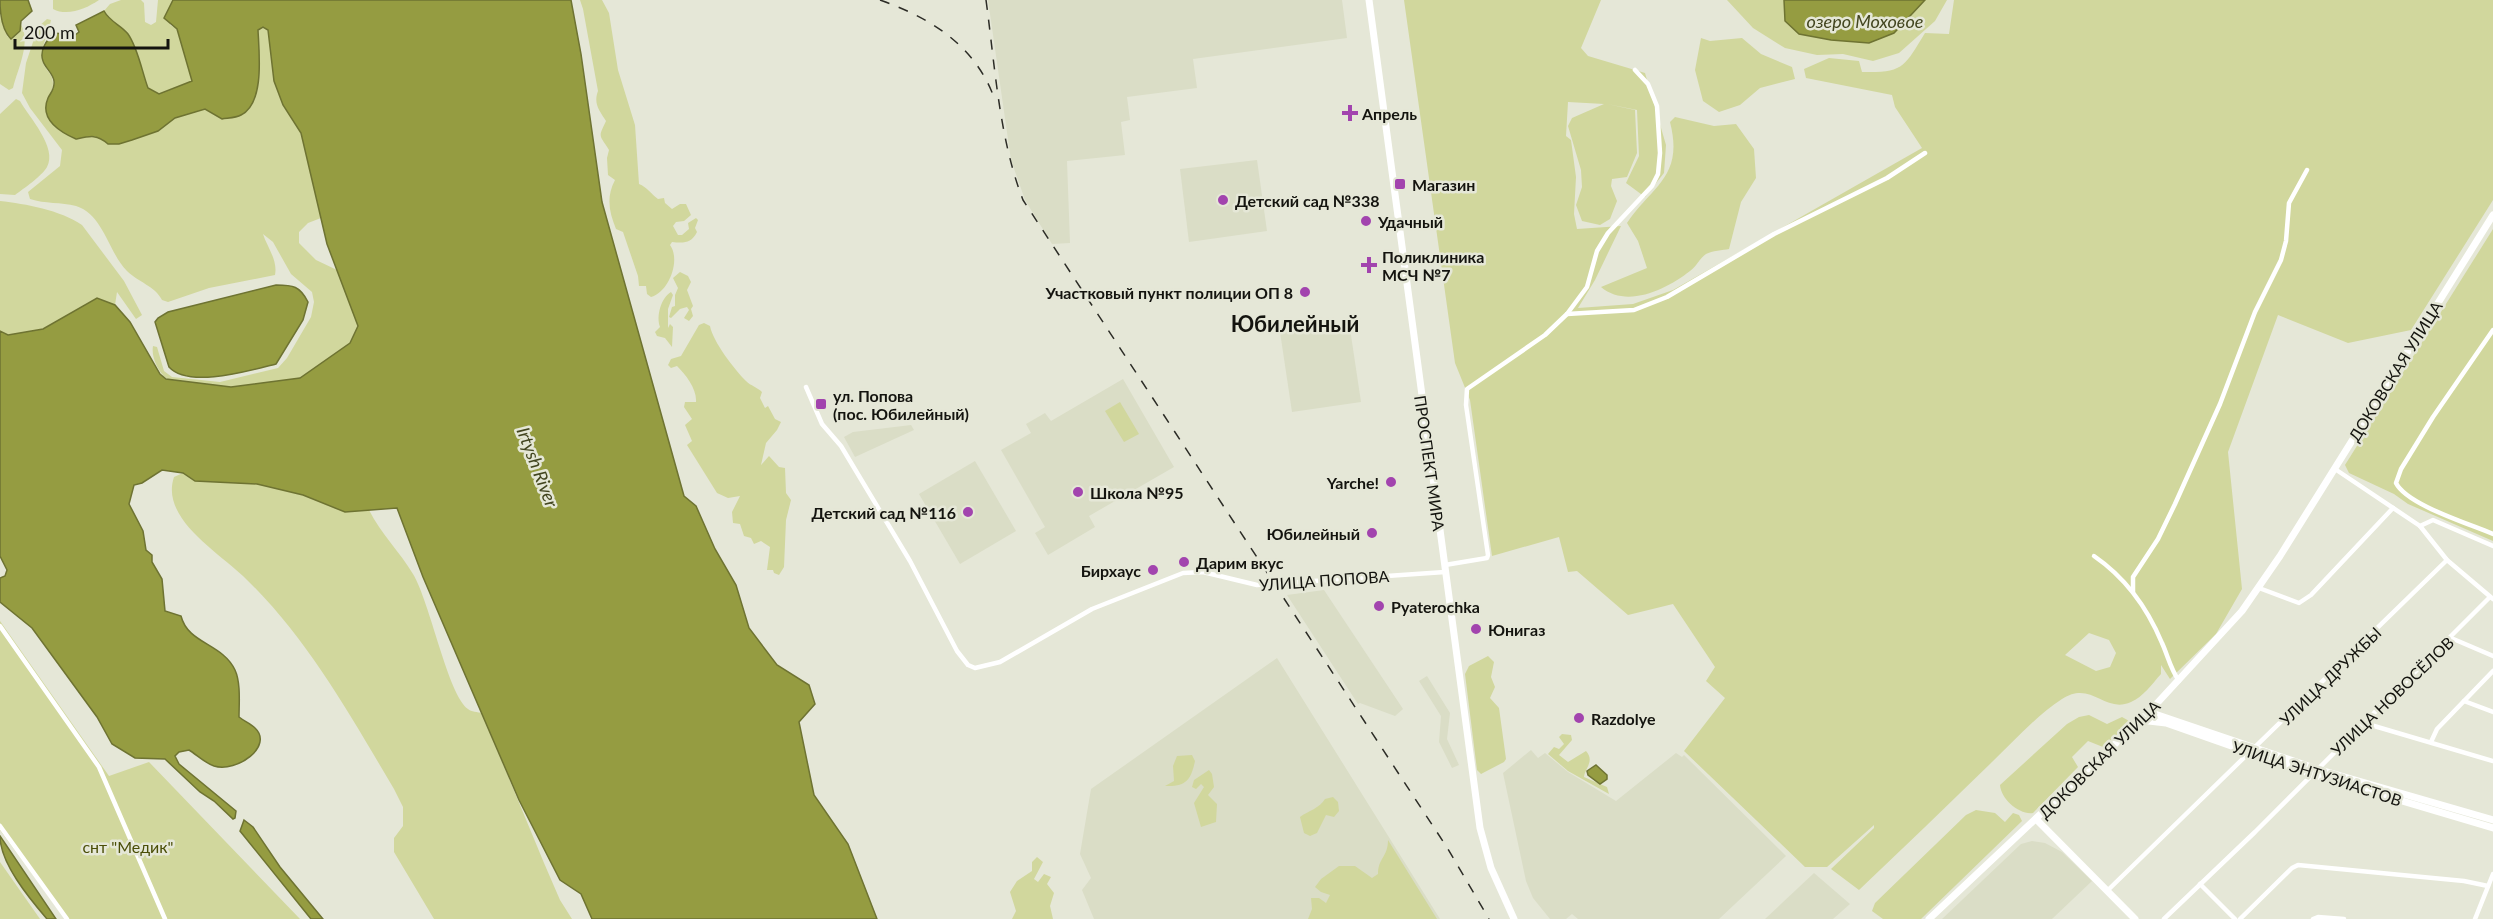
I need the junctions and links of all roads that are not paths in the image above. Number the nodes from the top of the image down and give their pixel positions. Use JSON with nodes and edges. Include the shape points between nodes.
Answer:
{"nodes":[{"id":1,"x":1369,"y":0,"type":"edge"},
{"id":2,"x":1635,"y":70,"type":"dead end"},
{"id":3,"x":1925,"y":153,"type":"dead end"},
{"id":4,"x":2307,"y":170,"type":"dead end"},
{"id":5,"x":2493,"y":215,"type":"edge"},
{"id":6,"x":1567,"y":314,"type":"junction"},
{"id":7,"x":2493,"y":330,"type":"edge"},
{"id":8,"x":806,"y":387,"type":"dead end"},
{"id":9,"x":2335,"y":469,"type":"junction"},
{"id":10,"x":2394,"y":508,"type":"junction"},
{"id":11,"x":2420,"y":526,"type":"junction"},
{"id":12,"x":2493,"y":534,"type":"edge"},
{"id":13,"x":2493,"y":546,"type":"edge"},
{"id":14,"x":2094,"y":556,"type":"dead end"},
{"id":15,"x":2447,"y":560,"type":"junction"},
{"id":16,"x":1445,"y":569,"type":"junction"},
{"id":17,"x":2259,"y":588,"type":"junction"},
{"id":18,"x":2133,"y":592,"type":"junction"},
{"id":19,"x":2491,"y":598,"type":"edge"},
{"id":20,"x":0,"y":626,"type":"edge"},
{"id":21,"x":2451,"y":638,"type":"junction"},
{"id":22,"x":2493,"y":656,"type":"edge"},
{"id":23,"x":2493,"y":671,"type":"edge"},
{"id":24,"x":2179,"y":681,"type":"junction"},
{"id":25,"x":2464,"y":700,"type":"junction"},
{"id":26,"x":2149,"y":712,"type":"junction"},
{"id":27,"x":2493,"y":712,"type":"edge"},
{"id":28,"x":2140,"y":720,"type":"junction"},
{"id":29,"x":2364,"y":723,"type":"junction"},
{"id":30,"x":2431,"y":742,"type":"junction"},
{"id":31,"x":2253,"y":750,"type":"junction"},
{"id":32,"x":2493,"y":761,"type":"edge"},
{"id":33,"x":2314,"y":771,"type":"junction"},
{"id":34,"x":2036,"y":819,"type":"junction"},
{"id":35,"x":2493,"y":820,"type":"edge"},
{"id":36,"x":0,"y":826,"type":"edge"},
{"id":37,"x":2493,"y":828,"type":"edge"},
{"id":38,"x":2492,"y":878,"type":"edge"},
{"id":39,"x":2200,"y":884,"type":"junction"},
{"id":40,"x":2488,"y":886,"type":"junction"},
{"id":41,"x":2108,"y":891,"type":"junction"},
{"id":42,"x":68,"y":919,"type":"edge"},
{"id":43,"x":165,"y":919,"type":"edge"},
{"id":44,"x":1514,"y":919,"type":"edge"},
{"id":45,"x":1929,"y":919,"type":"edge"},
{"id":46,"x":2136,"y":919,"type":"edge"},
{"id":47,"x":2164,"y":919,"type":"edge"},
{"id":48,"x":2235,"y":919,"type":"edge"},
{"id":49,"x":2240,"y":919,"type":"edge"},
{"id":50,"x":2313,"y":919,"type":"edge"},
{"id":51,"x":2344,"y":919,"type":"edge"},
{"id":52,"x":2475,"y":919,"type":"edge"}],
"edges":[{"from":1,"to":16,"type":"street","name":"ПРОСПЕКТ МИРА"},
{"from":2,"to":6,"type":"street","via":[[1648,84],[1657,106],[1658,174],[1652,186],[1608,233],[1597,251],[1587,287]]},
{"from":3,"to":6,"type":"street","via":[[1887,178],[1774,234],[1667,297],[1634,310]]},
{"from":4,"to":18,"type":"street","via":[[2289,203],[2281,260],[2255,312],[2220,404],[2175,504],[2133,577]]},
{"from":5,"to":9,"type":"street","name":"ДОКОВСКАЯ УЛИЦА"},
{"from":6,"to":16,"type":"street","name":"УЛИЦА ПОПОВА","via":[[1545,335],[1467,389],[1466,405],[1488,555]]},
{"from":7,"to":12,"type":"street","via":[[2400,469],[2396,483],[2404,494],[2417,501]]},
{"from":8,"to":16,"type":"street","name":"УЛИЦА ПОПОВА","via":[[822,424],[841,446],[910,561],[957,651],[975,668],[1000,662],[1092,609],[1183,573],[1203,572],[1257,585]]},
{"from":9,"to":10,"type":"street"},
{"from":9,"to":17,"type":"street","name":"ДОКОВСКАЯ УЛИЦА"},
{"from":10,"to":11,"type":"street"},
{"from":10,"to":17,"type":"street","via":[[2299,603]]},
{"from":11,"to":13,"type":"street","via":[[2433,520]]},
{"from":11,"to":15,"type":"street"},
{"from":14,"to":18,"type":"street","via":[[2113,568]]},
{"from":15,"to":19,"type":"street"},
{"from":15,"to":31,"type":"street","name":"УЛИЦА ДРУЖБЫ"},
{"from":16,"to":44,"type":"street","name":"ПРОСПЕКТ МИРА","via":[[1480,828],[1491,868]]},
{"from":17,"to":24,"type":"street","name":"ДОКОВСКАЯ УЛИЦА"},
{"from":18,"to":24,"type":"street","via":[[2151,619],[2170,669]]},
{"from":19,"to":21,"type":"street","name":"УЛИЦА НОВОСЁЛОВ"},
{"from":20,"to":43,"type":"street","via":[[99,767]]},
{"from":21,"to":22,"type":"street"},
{"from":21,"to":29,"type":"street","name":"УЛИЦА НОВОСЁЛОВ"},
{"from":23,"to":25,"type":"street"},
{"from":24,"to":26,"type":"street","name":"ДОКОВСКАЯ УЛИЦА"},
{"from":25,"to":27,"type":"street"},
{"from":25,"to":30,"type":"street","via":[[2437,729]]},
{"from":26,"to":28,"type":"street","name":"ДОКОВСКАЯ УЛИЦА"},
{"from":26,"to":31,"type":"street","name":"УЛИЦА ЭНТУЗИАСТОВ"},
{"from":28,"to":31,"type":"street","name":"УЛИЦА ЭНТУЗИАСТОВ","via":[[2166,723]]},
{"from":28,"to":34,"type":"street","name":"ДОКОВСКАЯ УЛИЦА"},
{"from":29,"to":30,"type":"street"},
{"from":29,"to":33,"type":"street","name":"УЛИЦА НОВОСЁЛОВ"},
{"from":30,"to":32,"type":"street"},
{"from":31,"to":33,"type":"street","name":"УЛИЦА ЭНТУЗИАСТОВ"},
{"from":31,"to":41,"type":"street","name":"УЛИЦА ДРУЖБЫ"},
{"from":33,"to":35,"type":"street","name":"УЛИЦА ЭНТУЗИАСТОВ"},
{"from":33,"to":37,"type":"street","name":"УЛИЦА ЭНТУЗИАСТОВ"},
{"from":33,"to":39,"type":"street","name":"УЛИЦА НОВОСЁЛОВ"},
{"from":34,"to":41,"type":"street"},
{"from":34,"to":45,"type":"street","name":"ДОКОВСКАЯ УЛИЦА"},
{"from":36,"to":42,"type":"street"},
{"from":38,"to":40,"type":"street"},
{"from":39,"to":47,"type":"street","name":"УЛИЦА НОВОСЁЛОВ"},
{"from":39,"to":48,"type":"street"},
{"from":40,"to":49,"type":"street","via":[[2298,865]]},
{"from":40,"to":52,"type":"street"},
{"from":41,"to":46,"type":"street"},
{"from":50,"to":51,"type":"street"}]}
